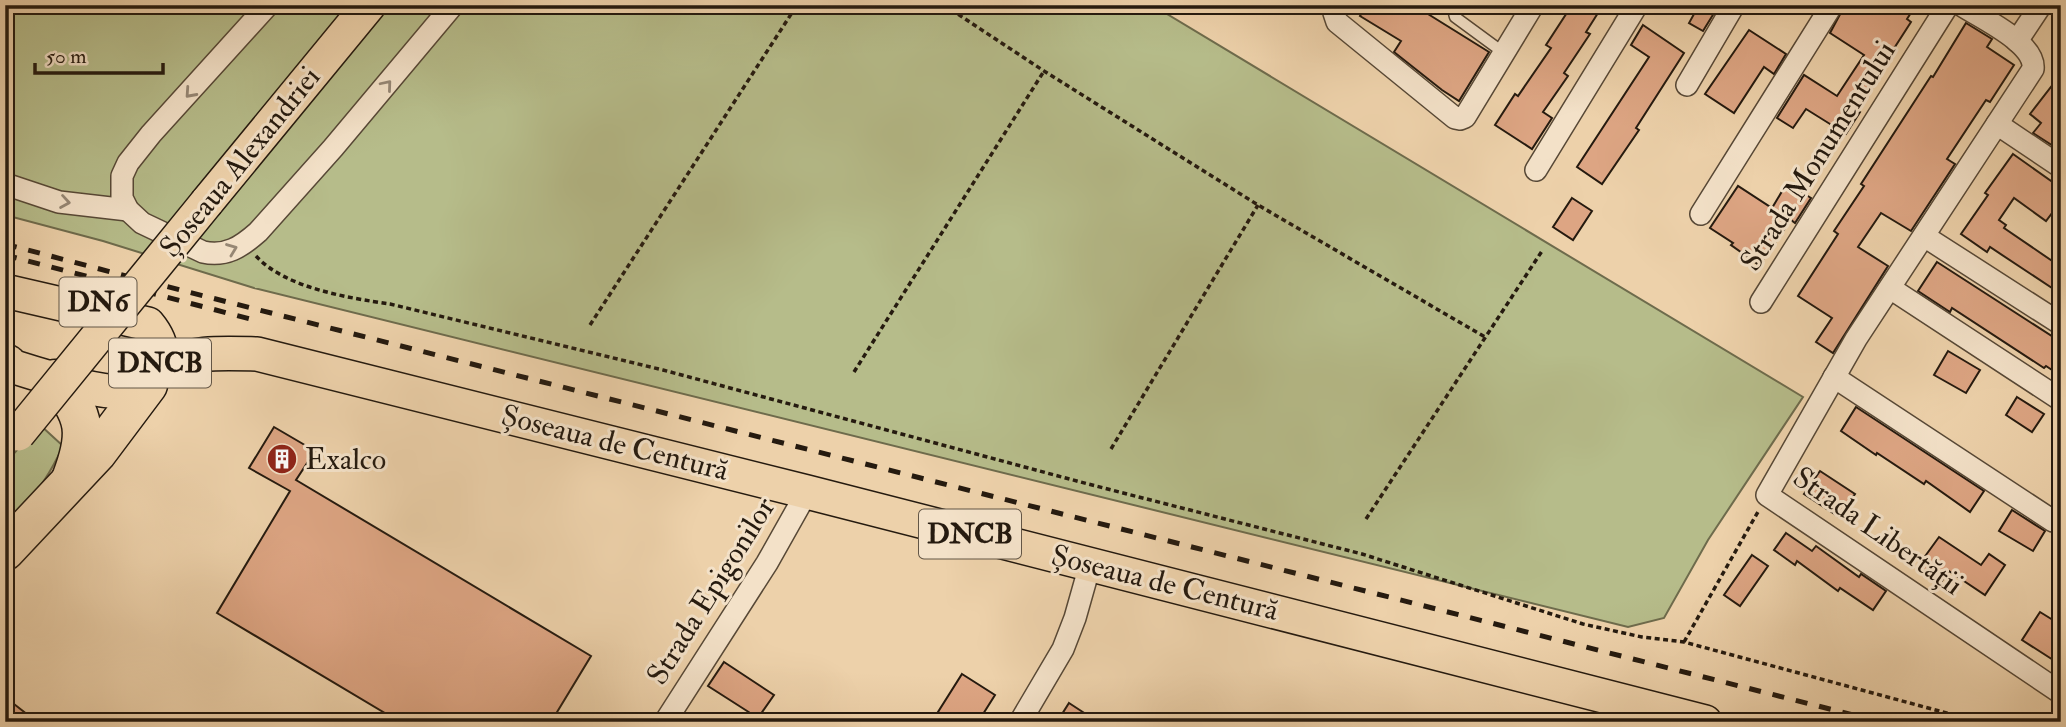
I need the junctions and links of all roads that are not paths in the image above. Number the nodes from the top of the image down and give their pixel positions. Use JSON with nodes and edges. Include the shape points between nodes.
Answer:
{"nodes":[{"id":1,"x":268,"y":5,"type":"edge"},
{"id":2,"x":342,"y":5,"type":"edge"},
{"id":3,"x":369,"y":5,"type":"edge"},
{"id":4,"x":453,"y":5,"type":"edge"},
{"id":5,"x":1340,"y":5,"type":"edge"},
{"id":6,"x":1452,"y":5,"type":"edge"},
{"id":7,"x":1533,"y":5,"type":"edge"},
{"id":8,"x":1637,"y":5,"type":"edge"},
{"id":9,"x":1734,"y":5,"type":"edge"},
{"id":10,"x":1832,"y":5,"type":"edge"},
{"id":11,"x":1948,"y":5,"type":"edge"},
{"id":12,"x":1961,"y":5,"type":"edge"},
{"id":13,"x":2041,"y":5,"type":"edge"},
{"id":14,"x":2017,"y":41,"type":"junction"},
{"id":15,"x":1504,"y":53,"type":"junction"},
{"id":16,"x":1687,"y":85,"type":"dead end"},
{"id":17,"x":1997,"y":124,"type":"junction"},
{"id":18,"x":2061,"y":167,"type":"edge"},
{"id":19,"x":1536,"y":170,"type":"dead end"},
{"id":20,"x":5,"y":184,"type":"edge"},
{"id":21,"x":199,"y":196,"type":"junction"},
{"id":22,"x":128,"y":210,"type":"junction"},
{"id":23,"x":1701,"y":214,"type":"dead end"},
{"id":24,"x":1924,"y":236,"type":"junction"},
{"id":25,"x":1890,"y":288,"type":"junction"},
{"id":26,"x":11,"y":295,"type":"edge"},
{"id":27,"x":1762,"y":302,"type":"dead end"},
{"id":28,"x":148,"y":324,"type":"junction"},
{"id":29,"x":2061,"y":324,"type":"edge"},
{"id":30,"x":257,"y":354,"type":"junction"},
{"id":31,"x":6,"y":364,"type":"edge"},
{"id":32,"x":153,"y":376,"type":"junction"},
{"id":33,"x":1834,"y":377,"type":"junction"},
{"id":34,"x":55,"y":379,"type":"junction"},
{"id":35,"x":2061,"y":400,"type":"edge"},
{"id":36,"x":9,"y":433,"type":"edge"},
{"id":37,"x":70,"y":481,"type":"junction"},
{"id":38,"x":807,"y":492,"type":"junction"},
{"id":39,"x":2053,"y":521,"type":"dead end"},
{"id":40,"x":5,"y":551,"type":"edge"},
{"id":41,"x":1090,"y":565,"type":"junction"},
{"id":42,"x":2061,"y":693,"type":"edge"},
{"id":43,"x":665,"y":722,"type":"edge"},
{"id":44,"x":1020,"y":722,"type":"edge"},
{"id":45,"x":1705,"y":722,"type":"edge"}],
"edges":[{"from":1,"to":22,"type":"street","one_way":true,"via":[[128,163],[121,188]]},
{"from":2,"to":21,"type":"main road","name":"Șoseaua Alexandriei","number":"DN6"},
{"from":3,"to":21,"type":"main road","name":"Șoseaua Alexandriei","number":"DN6"},
{"from":22,"to":4,"type":"street","one_way":true,"via":[[142,223],[204,252],[222,253],[245,244],[288,200]]},
{"from":5,"to":15,"type":"street","via":[[1334,13],[1337,22],[1455,118],[1465,117]]},
{"from":6,"to":15,"type":"lane","via":[[1455,17]]},
{"from":7,"to":15,"type":"street"},
{"from":8,"to":19,"type":"street"},
{"from":9,"to":16,"type":"street"},
{"from":10,"to":23,"type":"street"},
{"from":11,"to":27,"type":"street","name":"Strada Monumentului"},
{"from":12,"to":14,"type":"street"},
{"from":13,"to":14,"type":"street"},
{"from":14,"to":17,"type":"street","name":"Strada Libertății","via":[[2034,61],[2033,69]]},
{"from":17,"to":18,"type":"street"},
{"from":17,"to":24,"type":"street","name":"Strada Libertății"},
{"from":20,"to":22,"type":"street","one_way":true,"via":[[59,202]]},
{"from":21,"to":36,"type":"main road","name":"Șoseaua Alexandriei","number":"DN6","bridge":true},
{"from":24,"to":25,"type":"street","name":"Strada Libertății"},
{"from":24,"to":29,"type":"street"},
{"from":25,"to":33,"type":"street","name":"Strada Libertății"},
{"from":25,"to":35,"type":"street"},
{"from":26,"to":28,"type":"main road","name":"Șoseaua de Centură","number":"DNCB"},
{"from":28,"to":30,"type":"main road","name":"Șoseaua de Centură","number":"DNCB"},
{"from":28,"to":32,"type":"main road","number":"DNCB","via":[[160,343]]},
{"from":30,"to":32,"type":"main road","name":"Șoseaua de Centură","number":"DNCB","via":[[206,353],[181,358]]},
{"from":30,"to":38,"type":"main road","name":"Șoseaua de Centură","number":"DNCB"},
{"from":31,"to":34,"type":"main road","name":"Șoseaua de Centură","number":"DNCB"},
{"from":32,"to":34,"type":"main road","name":"Șoseaua de Centură","number":"DNCB","via":[[135,391],[111,391]]},
{"from":32,"to":37,"type":"highway","via":[[97,453]]},
{"from":33,"to":39,"type":"street"},
{"from":33,"to":42,"type":"street","name":"Strada Libertății","via":[[1767,495]]},
{"from":34,"to":37,"type":"highway","via":[[82,426],[82,450]]},
{"from":37,"to":40,"type":"highway"},
{"from":38,"to":41,"type":"main road","name":"Șoseaua de Centură","number":"DNCB"},
{"from":38,"to":43,"type":"street","name":"Strada Epigonilor"},
{"from":41,"to":44,"type":"street","via":[[1063,649]]},
{"from":41,"to":45,"type":"main road","name":"Șoseaua de Centură","number":"DNCB"}]}
